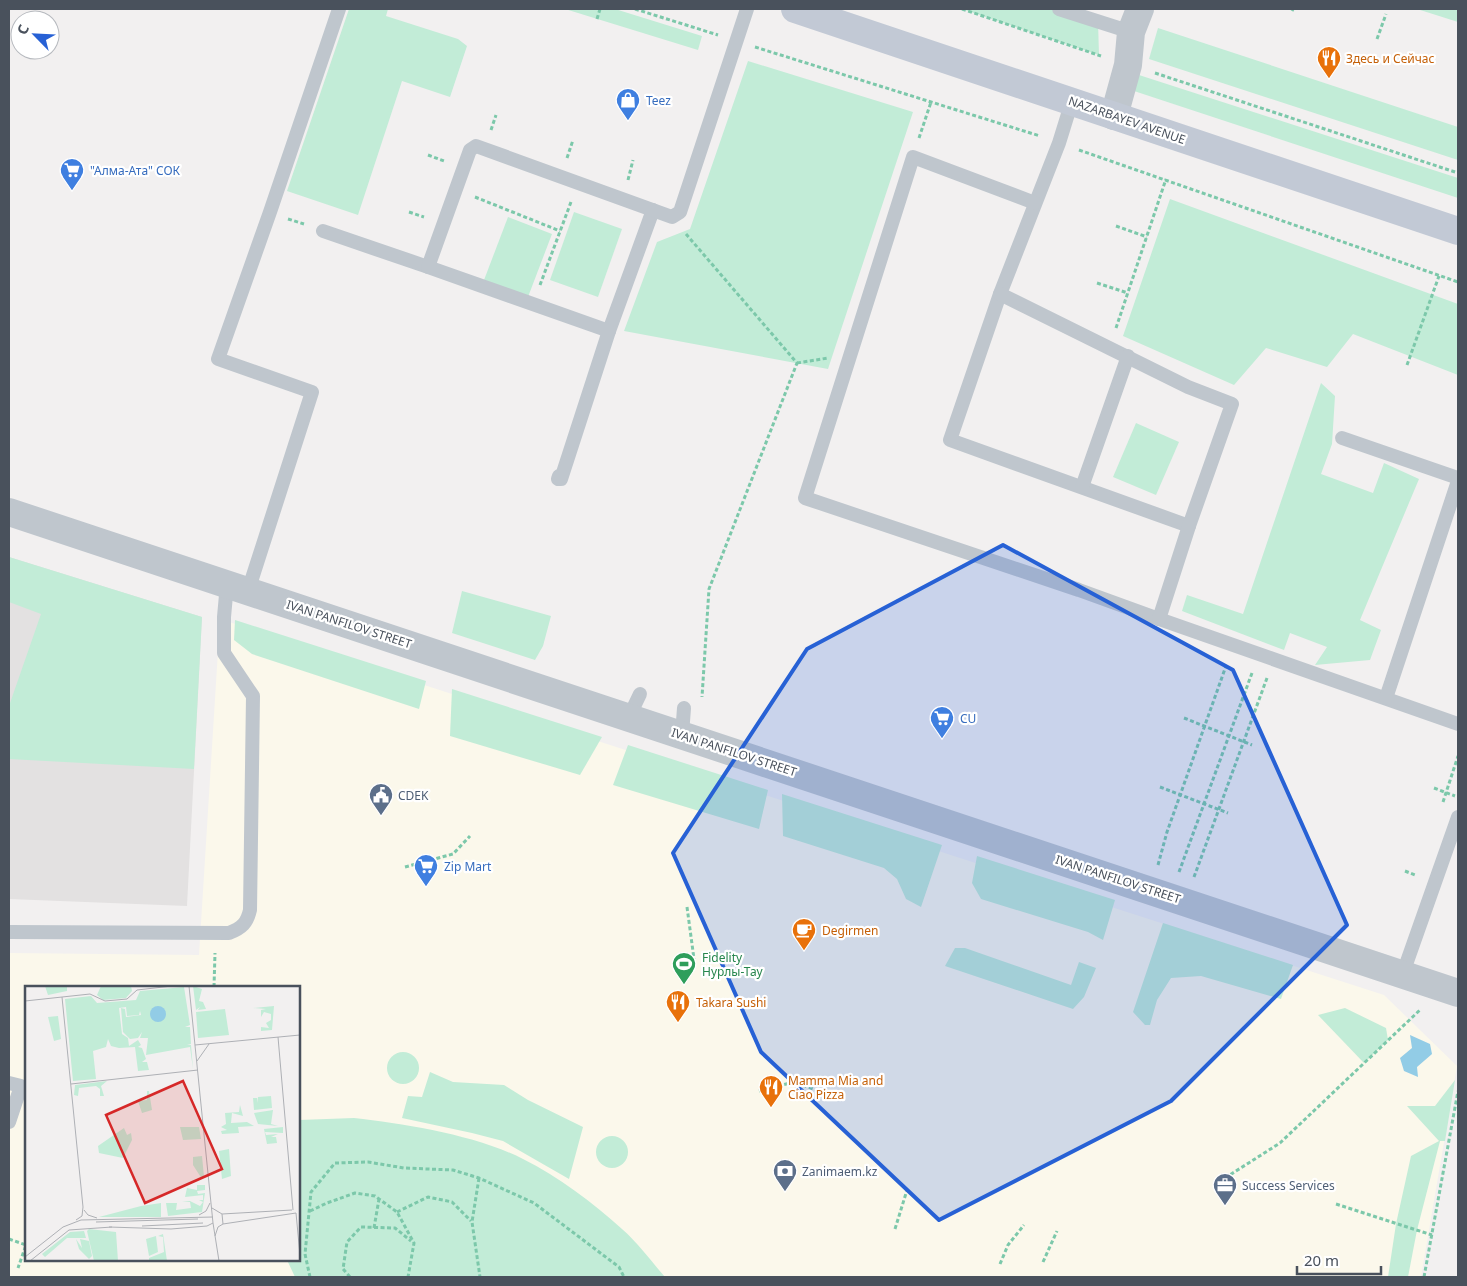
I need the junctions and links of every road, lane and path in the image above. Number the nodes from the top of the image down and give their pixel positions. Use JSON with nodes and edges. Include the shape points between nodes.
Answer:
{"nodes":[{"id":1,"x":339,"y":9,"type":"edge"},
{"id":2,"x":600,"y":9,"type":"edge"},
{"id":3,"x":747,"y":9,"type":"edge"},
{"id":4,"x":795,"y":9,"type":"edge"},
{"id":5,"x":962,"y":9,"type":"edge"},
{"id":6,"x":1059,"y":9,"type":"edge"},
{"id":7,"x":1386,"y":14,"type":"dead end"},
{"id":8,"x":597,"y":18,"type":"dead end"},
{"id":9,"x":1136,"y":20,"type":"edge"},
{"id":10,"x":1377,"y":40,"type":"dead end"},
{"id":11,"x":1128,"y":64,"type":"junction"},
{"id":12,"x":1072,"y":101,"type":"junction"},
{"id":13,"x":931,"y":102,"type":"dead end"},
{"id":14,"x":1114,"y":116,"type":"junction"},
{"id":15,"x":912,"y":157,"type":"junction"},
{"id":16,"x":1458,"y":174,"type":"edge"},
{"id":17,"x":1166,"y":179,"type":"dead end"},
{"id":18,"x":578,"y":183,"type":"junction"},
{"id":19,"x":456,"y":190,"type":"junction"},
{"id":20,"x":1035,"y":203,"type":"junction"},
{"id":21,"x":653,"y":210,"type":"junction"},
{"id":22,"x":270,"y":212,"type":"junction"},
{"id":23,"x":672,"y":217,"type":"junction"},
{"id":24,"x":1116,"y":226,"type":"dead end"},
{"id":25,"x":323,"y":231,"type":"joint"},
{"id":26,"x":560,"y":231,"type":"junction"},
{"id":27,"x":1458,"y":231,"type":"edge"},
{"id":28,"x":1147,"y":237,"type":"junction"},
{"id":29,"x":428,"y":267,"type":"junction"},
{"id":30,"x":1439,"y":276,"type":"dead end"},
{"id":31,"x":1097,"y":283,"type":"dead end"},
{"id":32,"x":1128,"y":293,"type":"junction"},
{"id":33,"x":1000,"y":294,"type":"junction"},
{"id":34,"x":533,"y":304,"type":"junction"},
{"id":35,"x":609,"y":331,"type":"junction"},
{"id":36,"x":1109,"y":347,"type":"junction"},
{"id":37,"x":850,"y":354,"type":"junction"},
{"id":38,"x":1128,"y":356,"type":"junction"},
{"id":39,"x":796,"y":363,"type":"junction"},
{"id":40,"x":1407,"y":365,"type":"dead end"},
{"id":41,"x":1342,"y":438,"type":"dead end"},
{"id":42,"x":559,"y":476,"type":"dead end"},
{"id":43,"x":1458,"y":480,"type":"edge"},
{"id":44,"x":1082,"y":487,"type":"junction"},
{"id":45,"x":9,"y":512,"type":"edge"},
{"id":46,"x":1189,"y":526,"type":"junction"},
{"id":47,"x":237,"y":587,"type":"junction"},
{"id":48,"x":1159,"y":620,"type":"junction"},
{"id":49,"x":1234,"y":645,"type":"junction"},
{"id":50,"x":1259,"y":654,"type":"junction"},
{"id":51,"x":1274,"y":659,"type":"junction"},
{"id":52,"x":1386,"y":698,"type":"junction"},
{"id":53,"x":702,"y":704,"type":"dead end"},
{"id":54,"x":684,"y":708,"type":"dead end"},
{"id":55,"x":1184,"y":718,"type":"dead end"},
{"id":56,"x":1458,"y":724,"type":"edge"},
{"id":57,"x":1205,"y":726,"type":"junction"},
{"id":58,"x":682,"y":734,"type":"junction"},
{"id":59,"x":1229,"y":736,"type":"junction"},
{"id":60,"x":1244,"y":742,"type":"junction"},
{"id":61,"x":1252,"y":745,"type":"dead end"},
{"id":62,"x":1160,"y":788,"type":"dead end"},
{"id":63,"x":1434,"y":788,"type":"dead end"},
{"id":64,"x":1180,"y":796,"type":"junction"},
{"id":65,"x":1458,"y":797,"type":"edge"},
{"id":66,"x":1204,"y":804,"type":"junction"},
{"id":67,"x":1219,"y":810,"type":"junction"},
{"id":68,"x":1228,"y":813,"type":"dead end"},
{"id":69,"x":1458,"y":817,"type":"edge"},
{"id":70,"x":470,"y":836,"type":"dead end"},
{"id":71,"x":405,"y":867,"type":"dead end"},
{"id":72,"x":1177,"y":877,"type":"dead end"},
{"id":73,"x":1192,"y":882,"type":"dead end"},
{"id":74,"x":1149,"y":890,"type":"junction"},
{"id":75,"x":687,"y":907,"type":"dead end"},
{"id":76,"x":9,"y":932,"type":"edge"},
{"id":77,"x":216,"y":933,"type":"junction"},
{"id":78,"x":694,"y":959,"type":"dead end"},
{"id":79,"x":1403,"y":974,"type":"junction"},
{"id":80,"x":214,"y":986,"type":"edge"},
{"id":81,"x":1458,"y":993,"type":"edge"},
{"id":82,"x":1425,"y":1005,"type":"dead end"},
{"id":83,"x":9,"y":1083,"type":"edge"},
{"id":84,"x":759,"y":1091,"type":"dead end"},
{"id":85,"x":1458,"y":1091,"type":"edge"},
{"id":86,"x":827,"y":1094,"type":"dead end"},
{"id":87,"x":9,"y":1122,"type":"edge"},
{"id":88,"x":480,"y":1178,"type":"junction"},
{"id":89,"x":1225,"y":1178,"type":"dead end"},
{"id":90,"x":907,"y":1190,"type":"dead end"},
{"id":91,"x":379,"y":1199,"type":"junction"},
{"id":92,"x":1336,"y":1204,"type":"dead end"},
{"id":93,"x":310,"y":1211,"type":"junction"},
{"id":94,"x":397,"y":1212,"type":"junction"},
{"id":95,"x":472,"y":1222,"type":"junction"},
{"id":96,"x":1024,"y":1225,"type":"dead end"},
{"id":97,"x":374,"y":1228,"type":"junction"},
{"id":98,"x":895,"y":1229,"type":"dead end"},
{"id":99,"x":1058,"y":1231,"type":"dead end"},
{"id":100,"x":1432,"y":1235,"type":"junction"},
{"id":101,"x":9,"y":1238,"type":"edge"},
{"id":102,"x":414,"y":1243,"type":"junction"},
{"id":103,"x":25,"y":1245,"type":"edge"},
{"id":104,"x":25,"y":1248,"type":"edge"},
{"id":105,"x":1043,"y":1262,"type":"dead end"},
{"id":106,"x":1000,"y":1264,"type":"dead end"},
{"id":107,"x":18,"y":1268,"type":"dead end"},
{"id":108,"x":310,"y":1277,"type":"edge"},
{"id":109,"x":350,"y":1277,"type":"edge"},
{"id":110,"x":408,"y":1277,"type":"edge"},
{"id":111,"x":480,"y":1277,"type":"edge"},
{"id":112,"x":624,"y":1277,"type":"edge"},
{"id":113,"x":1424,"y":1277,"type":"edge"}],
"edges":[{"from":1,"to":22,"type":"lane"},
{"from":2,"to":8,"type":"path"},
{"from":3,"to":23,"type":"lane","via":[[680,212]]},
{"from":4,"to":12,"type":"main road","name":"NAZARBAYEV AVENUE"},
{"from":5,"to":11,"type":"path"},
{"from":6,"to":9,"type":"lane"},
{"from":7,"to":10,"type":"path"},
{"from":9,"to":11,"type":"street"},
{"from":11,"to":14,"type":"street"},
{"from":11,"to":16,"type":"path"},
{"from":12,"to":14,"type":"main road","name":"NAZARBAYEV AVENUE"},
{"from":12,"to":20,"type":"lane"},
{"from":13,"to":15,"type":"path"},
{"from":14,"to":27,"type":"main road","name":"NAZARBAYEV AVENUE"},
{"from":15,"to":20,"type":"lane"},
{"from":15,"to":37,"type":"lane"},
{"from":17,"to":28,"type":"path"},
{"from":18,"to":19,"type":"lane","via":[[476,146],[470,150]]},
{"from":18,"to":21,"type":"lane"},
{"from":18,"to":26,"type":"path"},
{"from":19,"to":26,"type":"path"},
{"from":19,"to":29,"type":"lane"},
{"from":20,"to":33,"type":"lane"},
{"from":21,"to":23,"type":"lane"},
{"from":21,"to":35,"type":"lane"},
{"from":22,"to":25,"type":"path"},
{"from":22,"to":47,"type":"lane","via":[[218,359],[312,392]]},
{"from":23,"to":39,"type":"path"},
{"from":24,"to":28,"type":"path"},
{"from":25,"to":29,"type":"lane"},
{"from":26,"to":34,"type":"path"},
{"from":28,"to":32,"type":"path"},
{"from":29,"to":34,"type":"lane"},
{"from":30,"to":40,"type":"path"},
{"from":31,"to":32,"type":"path"},
{"from":32,"to":36,"type":"path"},
{"from":33,"to":36,"type":"lane"},
{"from":33,"to":44,"type":"lane","via":[[950,440]]},
{"from":34,"to":35,"type":"lane"},
{"from":35,"to":42,"type":"lane","via":[[561,479]]},
{"from":36,"to":38,"type":"lane"},
{"from":37,"to":39,"type":"path"},
{"from":37,"to":48,"type":"lane","via":[[805,498]]},
{"from":38,"to":44,"type":"lane"},
{"from":38,"to":46,"type":"lane","via":[[1188,387],[1232,404]]},
{"from":39,"to":53,"type":"path","via":[[709,589]]},
{"from":41,"to":43,"type":"lane"},
{"from":43,"to":52,"type":"lane"},
{"from":44,"to":46,"type":"lane"},
{"from":45,"to":47,"type":"street","name":"IVAN PANFILOV STREET"},
{"from":46,"to":48,"type":"lane"},
{"from":47,"to":58,"type":"street","name":"IVAN PANFILOV STREET","via":[[635,705]]},
{"from":47,"to":77,"type":"lane","via":[[224,616],[224,652],[254,696],[250,910],[247,921],[240,928],[229,933]]},
{"from":48,"to":49,"type":"lane"},
{"from":49,"to":50,"type":"lane"},
{"from":49,"to":57,"type":"path"},
{"from":50,"to":51,"type":"lane"},
{"from":50,"to":59,"type":"path"},
{"from":51,"to":52,"type":"lane"},
{"from":51,"to":60,"type":"path"},
{"from":52,"to":56,"type":"lane"},
{"from":54,"to":58,"type":"lane"},
{"from":55,"to":57,"type":"path"},
{"from":57,"to":59,"type":"path"},
{"from":57,"to":64,"type":"path"},
{"from":58,"to":74,"type":"street","name":"IVAN PANFILOV STREET"},
{"from":59,"to":60,"type":"path"},
{"from":59,"to":66,"type":"path"},
{"from":60,"to":61,"type":"path"},
{"from":60,"to":67,"type":"path"},
{"from":62,"to":64,"type":"path"},
{"from":63,"to":65,"type":"path"},
{"from":64,"to":66,"type":"path"},
{"from":64,"to":74,"type":"path"},
{"from":66,"to":67,"type":"path"},
{"from":66,"to":72,"type":"path"},
{"from":67,"to":68,"type":"path"},
{"from":67,"to":73,"type":"path"},
{"from":69,"to":79,"type":"lane"},
{"from":70,"to":71,"type":"path","via":[[452,854]]},
{"from":74,"to":79,"type":"street","name":"IVAN PANFILOV STREET"},
{"from":75,"to":78,"type":"path"},
{"from":76,"to":77,"type":"lane"},
{"from":77,"to":80,"type":"path"},
{"from":79,"to":81,"type":"street","name":"IVAN PANFILOV STREET"},
{"from":82,"to":89,"type":"path","via":[[1280,1143]]},
{"from":83,"to":87,"type":"lane","via":[[21,1086]]},
{"from":84,"to":86,"type":"path","via":[[794,1082]]},
{"from":85,"to":100,"type":"path"},
{"from":88,"to":93,"type":"path","via":[[453,1170],[404,1168],[368,1162],[335,1163],[311,1192]]},
{"from":88,"to":95,"type":"path"},
{"from":88,"to":112,"type":"path","via":[[534,1203],[619,1267]]},
{"from":90,"to":98,"type":"path"},
{"from":91,"to":93,"type":"path","via":[[355,1193]]},
{"from":91,"to":94,"type":"path"},
{"from":91,"to":97,"type":"path"},
{"from":92,"to":100,"type":"path"},
{"from":93,"to":108,"type":"path","via":[[305,1254]]},
{"from":94,"to":95,"type":"path","via":[[428,1196],[452,1202]]},
{"from":94,"to":102,"type":"path"},
{"from":95,"to":111,"type":"path"},
{"from":96,"to":106,"type":"path","via":[[1008,1245]]},
{"from":97,"to":102,"type":"path","via":[[395,1228]]},
{"from":97,"to":109,"type":"path","via":[[361,1227],[347,1242],[343,1269]]},
{"from":99,"to":105,"type":"path"},
{"from":100,"to":113,"type":"path"},
{"from":101,"to":103,"type":"path"},
{"from":102,"to":110,"type":"path"},
{"from":104,"to":107,"type":"path"}]}
